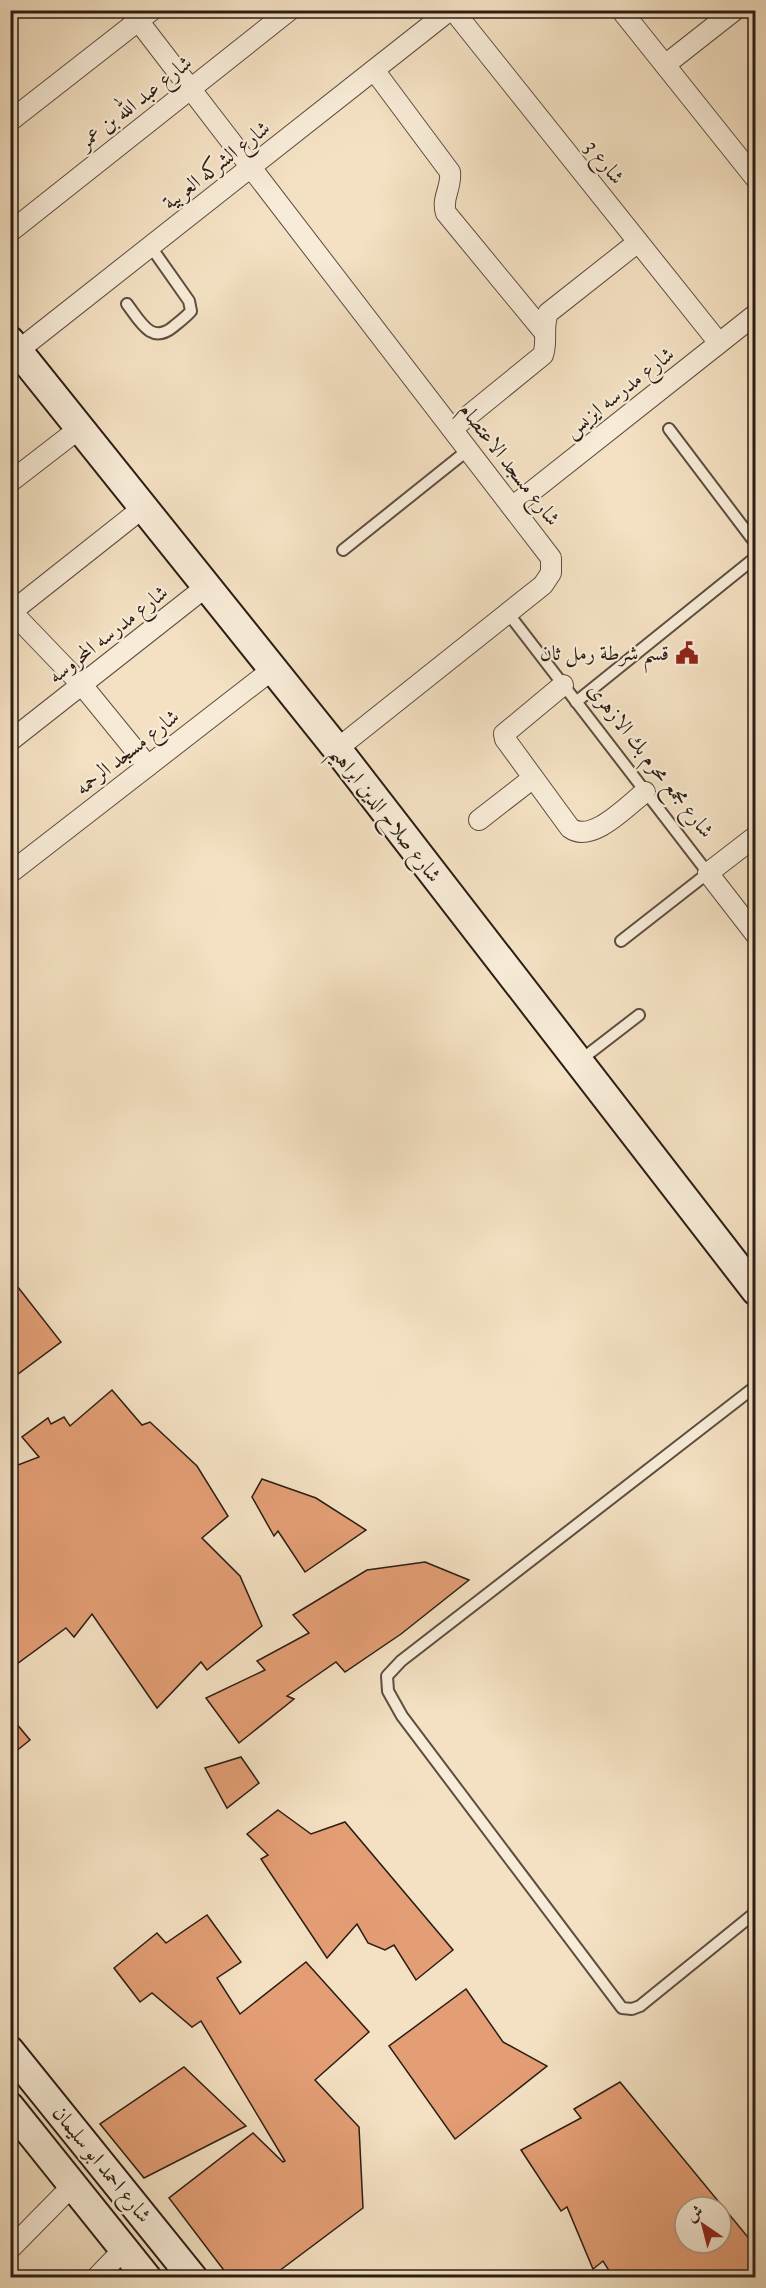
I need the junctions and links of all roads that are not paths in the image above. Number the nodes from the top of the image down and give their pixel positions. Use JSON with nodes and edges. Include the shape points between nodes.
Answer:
{"nodes":[{"id":1,"x":290,"y":10,"type":"edge"},
{"id":2,"x":452,"y":10,"type":"edge"},
{"id":3,"x":621,"y":10,"type":"edge"},
{"id":4,"x":735,"y":10,"type":"edge"},
{"id":5,"x":140,"y":14,"type":"edge"},
{"id":6,"x":665,"y":65,"type":"junction"},
{"id":7,"x":374,"y":70,"type":"junction"},
{"id":8,"x":190,"y":89,"type":"junction"},
{"id":9,"x":10,"y":121,"type":"edge"},
{"id":10,"x":250,"y":169,"type":"junction"},
{"id":11,"x":756,"y":179,"type":"edge"},
{"id":12,"x":10,"y":232,"type":"edge"},
{"id":13,"x":638,"y":242,"type":"junction"},
{"id":14,"x":151,"y":247,"type":"junction"},
{"id":15,"x":127,"y":304,"type":"dead end"},
{"id":16,"x":756,"y":314,"type":"edge"},
{"id":17,"x":544,"y":332,"type":"junction"},
{"id":18,"x":718,"y":344,"type":"junction"},
{"id":19,"x":13,"y":350,"type":"edge"},
{"id":20,"x":80,"y":428,"type":"junction"},
{"id":21,"x":452,"y":429,"type":"junction"},
{"id":22,"x":669,"y":429,"type":"dead end"},
{"id":23,"x":468,"y":450,"type":"junction"},
{"id":24,"x":10,"y":482,"type":"edge"},
{"id":25,"x":144,"y":507,"type":"junction"},
{"id":26,"x":512,"y":507,"type":"junction"},
{"id":27,"x":756,"y":544,"type":"edge"},
{"id":28,"x":342,"y":550,"type":"dead end"},
{"id":29,"x":756,"y":557,"type":"edge"},
{"id":30,"x":207,"y":586,"type":"junction"},
{"id":31,"x":11,"y":612,"type":"edge"},
{"id":32,"x":508,"y":613,"type":"junction"},
{"id":33,"x":273,"y":669,"type":"junction"},
{"id":34,"x":82,"y":685,"type":"junction"},
{"id":35,"x":563,"y":685,"type":"junction"},
{"id":36,"x":576,"y":702,"type":"junction"},
{"id":37,"x":10,"y":741,"type":"edge"},
{"id":38,"x":337,"y":749,"type":"junction"},
{"id":39,"x":148,"y":766,"type":"junction"},
{"id":40,"x":533,"y":778,"type":"junction"},
{"id":41,"x":645,"y":792,"type":"junction"},
{"id":42,"x":479,"y":820,"type":"dead end"},
{"id":43,"x":756,"y":836,"type":"edge"},
{"id":44,"x":10,"y":873,"type":"edge"},
{"id":45,"x":708,"y":873,"type":"junction"},
{"id":46,"x":756,"y":935,"type":"edge"},
{"id":47,"x":621,"y":941,"type":"dead end"},
{"id":48,"x":639,"y":1015,"type":"dead end"},
{"id":49,"x":578,"y":1062,"type":"junction"},
{"id":50,"x":756,"y":1291,"type":"edge"},
{"id":51,"x":756,"y":1386,"type":"edge"},
{"id":52,"x":756,"y":1912,"type":"edge"},
{"id":53,"x":10,"y":2051,"type":"edge"},
{"id":54,"x":10,"y":2107,"type":"edge"},
{"id":55,"x":73,"y":2186,"type":"junction"},
{"id":56,"x":10,"y":2249,"type":"edge"},
{"id":57,"x":124,"y":2249,"type":"junction"},
{"id":58,"x":96,"y":2277,"type":"edge"},
{"id":59,"x":147,"y":2277,"type":"edge"},
{"id":60,"x":193,"y":2277,"type":"edge"}],
"edges":[{"from":1,"to":8,"type":"street","name":"شارع عبد الله بن عمر"},
{"from":2,"to":7,"type":"street","name":"شارع الشركه العربية"},
{"from":2,"to":13,"type":"street","name":"شارع 3"},
{"from":3,"to":6,"type":"street"},
{"from":4,"to":6,"type":"street"},
{"from":5,"to":8,"type":"street","name":"شارع مسجد الاعتصام"},
{"from":5,"to":9,"type":"street"},
{"from":6,"to":11,"type":"street"},
{"from":7,"to":10,"type":"street","name":"شارع الشركه العربية"},
{"from":7,"to":17,"type":"street","via":[[450,172],[444,200],[446,213]]},
{"from":8,"to":10,"type":"street","name":"شارع مسجد الاعتصام"},
{"from":8,"to":12,"type":"street","name":"شارع عبد الله بن عمر"},
{"from":10,"to":14,"type":"street","name":"شارع الشركه العربية"},
{"from":10,"to":21,"type":"street","name":"شارع مسجد الاعتصام"},
{"from":13,"to":17,"type":"street","via":[[548,314]]},
{"from":13,"to":18,"type":"street","name":"شارع 3"},
{"from":14,"to":15,"type":"lane","via":[[189,301],[191,311],[166,333],[157,335],[148,332]]},
{"from":14,"to":19,"type":"street","name":"شارع الشركه العربية"},
{"from":16,"to":18,"type":"street","name":"شارع مدرسه ايزيس"},
{"from":17,"to":21,"type":"street","via":[[545,348],[538,361]]},
{"from":18,"to":26,"type":"street","name":"شارع مدرسه ايزيس"},
{"from":19,"to":20,"type":"street","name":"شارع صلاح الدين ابراهيم"},
{"from":20,"to":24,"type":"street"},
{"from":20,"to":25,"type":"street","name":"شارع صلاح الدين ابراهيم"},
{"from":21,"to":23,"type":"street","name":"شارع مسجد الاعتصام"},
{"from":22,"to":27,"type":"lane"},
{"from":23,"to":26,"type":"street","name":"شارع مسجد الاعتصام"},
{"from":23,"to":28,"type":"lane"},
{"from":25,"to":30,"type":"street","name":"شارع صلاح الدين ابراهيم"},
{"from":25,"to":31,"type":"street"},
{"from":26,"to":32,"type":"street","name":"شارع مسجد الاعتصام","via":[[547,552],[552,566],[543,585]]},
{"from":29,"to":36,"type":"lane"},
{"from":30,"to":33,"type":"street","name":"شارع صلاح الدين ابراهيم"},
{"from":30,"to":34,"type":"street","name":"شارع مدرسه المحروسه"},
{"from":31,"to":34,"type":"street"},
{"from":32,"to":35,"type":"lane","name":"شارع مجمع محرم بك الازهرى"},
{"from":32,"to":38,"type":"street","name":"شارع مسجد الاعتصام"},
{"from":33,"to":38,"type":"street","name":"شارع صلاح الدين ابراهيم"},
{"from":33,"to":39,"type":"street","name":"شارع مسجد الرحمه"},
{"from":34,"to":37,"type":"street","name":"شارع مدرسه المحروسه"},
{"from":34,"to":39,"type":"street"},
{"from":35,"to":36,"type":"lane","name":"شارع مجمع محرم بك الازهرى"},
{"from":35,"to":40,"type":"street","via":[[504,734]]},
{"from":36,"to":41,"type":"lane","name":"شارع مجمع محرم بك الازهرى"},
{"from":38,"to":49,"type":"street","name":"شارع صلاح الدين ابراهيم"},
{"from":39,"to":44,"type":"street","name":"شارع مسجد الرحمه"},
{"from":40,"to":41,"type":"street","via":[[570,828],[581,834],[593,832]]},
{"from":40,"to":42,"type":"street"},
{"from":41,"to":45,"type":"lane","name":"شارع مجمع محرم بك الازهرى"},
{"from":43,"to":45,"type":"street"},
{"from":45,"to":46,"type":"street","name":"شارع مجمع محرم بك الازهرى"},
{"from":45,"to":47,"type":"lane"},
{"from":48,"to":49,"type":"lane"},
{"from":49,"to":50,"type":"street","name":"شارع صلاح الدين ابراهيم"},
{"from":51,"to":52,"type":"lane","via":[[401,1661],[387,1676],[388,1691],[402,1716],[622,2008],[640,2006]]},
{"from":53,"to":60,"type":"street","name":"شارع احمد ابو سليمان"},
{"from":54,"to":55,"type":"street","name":"شارع احمد ابو سليمان"},
{"from":55,"to":56,"type":"street"},
{"from":55,"to":57,"type":"street","name":"شارع احمد ابو سليمان"},
{"from":57,"to":58,"type":"street"},
{"from":57,"to":59,"type":"street","name":"شارع احمد ابو سليمان"}]}
